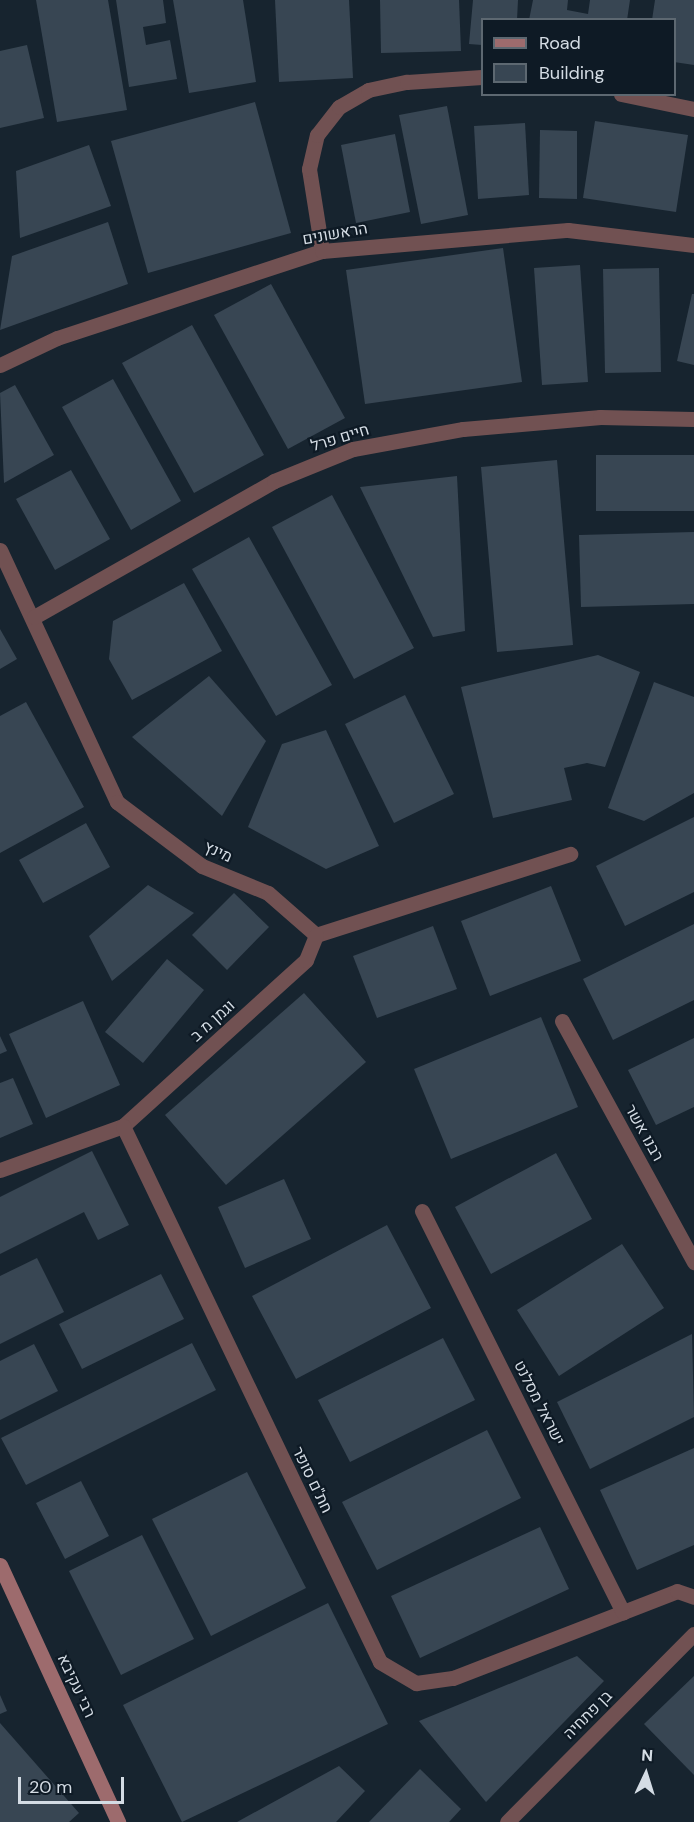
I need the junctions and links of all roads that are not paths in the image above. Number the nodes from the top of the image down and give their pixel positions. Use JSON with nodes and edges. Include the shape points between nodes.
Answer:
{"nodes":[{"id":1,"x":481,"y":77,"type":"edge"},
{"id":2,"x":631,"y":96,"type":"edge"},
{"id":3,"x":694,"y":109,"type":"edge"},
{"id":4,"x":694,"y":245,"type":"edge"},
{"id":5,"x":322,"y":251,"type":"junction"},
{"id":6,"x":0,"y":365,"type":"edge"},
{"id":7,"x":694,"y":420,"type":"edge"},
{"id":8,"x":0,"y":550,"type":"edge"},
{"id":9,"x":34,"y":617,"type":"junction"},
{"id":10,"x":570,"y":854,"type":"dead end"},
{"id":11,"x":316,"y":935,"type":"junction"},
{"id":12,"x":562,"y":1021,"type":"dead end"},
{"id":13,"x":123,"y":1126,"type":"junction"},
{"id":14,"x":0,"y":1170,"type":"edge"},
{"id":15,"x":422,"y":1211,"type":"dead end"},
{"id":16,"x":694,"y":1262,"type":"edge"},
{"id":17,"x":0,"y":1565,"type":"edge"},
{"id":18,"x":694,"y":1597,"type":"edge"},
{"id":19,"x":623,"y":1612,"type":"junction"},
{"id":20,"x":694,"y":1634,"type":"edge"},
{"id":21,"x":118,"y":1822,"type":"edge"},
{"id":22,"x":507,"y":1822,"type":"edge"}],
"edges":[{"from":1,"to":5,"type":"street","via":[[407,82],[368,90],[339,107],[317,135],[309,169]]},
{"from":2,"to":3,"type":"street"},
{"from":4,"to":5,"type":"street","name":"הראשונים","via":[[568,230]]},
{"from":5,"to":6,"type":"street","name":"הראשונים","via":[[57,338]]},
{"from":7,"to":9,"type":"street","name":"חיים פרל","via":[[578,419],[463,429],[353,449],[274,481]]},
{"from":8,"to":9,"type":"street","name":"מינץ"},
{"from":9,"to":11,"type":"street","name":"מינץ","via":[[117,802],[202,866],[268,893]]},
{"from":10,"to":11,"type":"street"},
{"from":11,"to":13,"type":"street","name":"וגמן מ ב","via":[[306,960]]},
{"from":12,"to":16,"type":"street","name":"רבנו אשר"},
{"from":13,"to":14,"type":"street"},
{"from":13,"to":19,"type":"street","name":"חת\"ם סופר","via":[[380,1662],[416,1683],[453,1678]]},
{"from":15,"to":19,"type":"street","name":"ישראל מסלנט"},
{"from":17,"to":21,"type":"street","name":"רבי עקיבא"},
{"from":18,"to":19,"type":"street","name":"חת\"ם סופר","via":[[677,1591]]},
{"from":20,"to":22,"type":"street","name":"בן פתחיה"}]}
